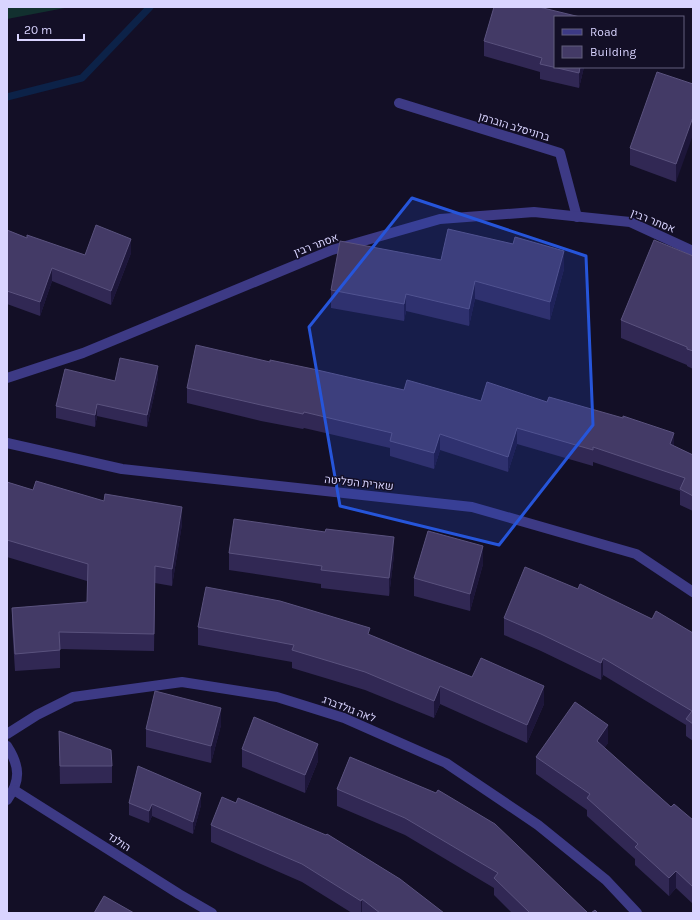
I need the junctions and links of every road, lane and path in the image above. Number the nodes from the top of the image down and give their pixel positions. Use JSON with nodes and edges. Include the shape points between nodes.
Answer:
{"nodes":[{"id":1,"x":399,"y":103,"type":"dead end"},
{"id":2,"x":577,"y":217,"type":"junction"},
{"id":3,"x":693,"y":251,"type":"edge"},
{"id":4,"x":7,"y":378,"type":"edge"},
{"id":5,"x":7,"y":443,"type":"edge"},
{"id":6,"x":693,"y":592,"type":"edge"},
{"id":7,"x":7,"y":734,"type":"edge"},
{"id":8,"x":7,"y":746,"type":"edge"},
{"id":9,"x":14,"y":790,"type":"junction"},
{"id":10,"x":7,"y":800,"type":"edge"},
{"id":11,"x":212,"y":913,"type":"edge"},
{"id":12,"x":637,"y":913,"type":"edge"}],
"edges":[{"from":1,"to":2,"type":"street","name":"ברוניסלב הוברמן","via":[[560,153]]},
{"from":2,"to":3,"type":"street","name":"אסתר רבין","via":[[630,222]]},
{"from":2,"to":4,"type":"street","name":"אסתר רבין","via":[[534,212],[440,219],[332,250],[83,353]]},
{"from":5,"to":6,"type":"street","name":"שארית הפליטה","via":[[122,469],[472,507],[636,554]]},
{"from":7,"to":12,"type":"street","name":"לאה גולדברג","via":[[73,697],[182,682],[277,697],[344,718],[446,763],[538,825],[606,880]]},
{"from":8,"to":9,"type":"street","via":[[14,756],[18,769]]},
{"from":9,"to":10,"type":"street"},
{"from":9,"to":11,"type":"street","name":"הולנד"}]}
